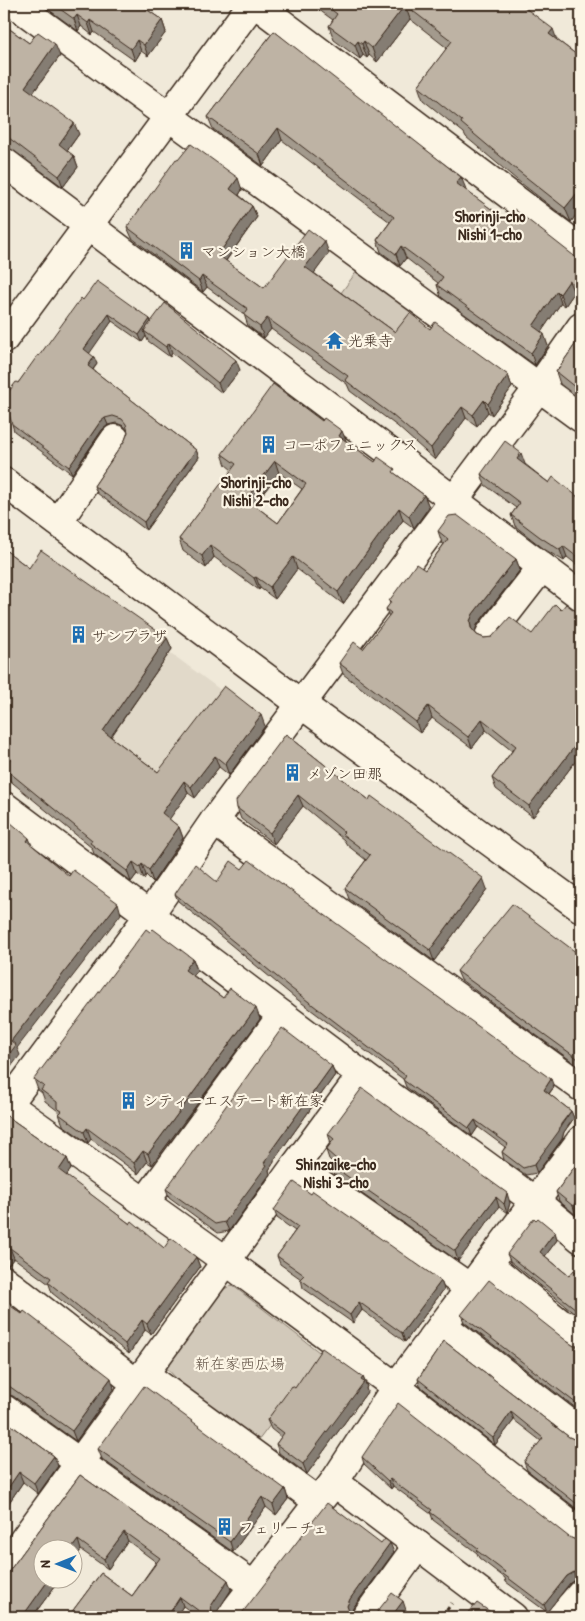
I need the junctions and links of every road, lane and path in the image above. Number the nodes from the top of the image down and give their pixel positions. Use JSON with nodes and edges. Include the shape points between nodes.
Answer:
{"nodes":[{"id":1,"x":15,"y":4,"type":"edge"},
{"id":2,"x":254,"y":4,"type":"edge"},
{"id":3,"x":168,"y":117,"type":"junction"},
{"id":4,"x":4,"y":162,"type":"edge"},
{"id":5,"x":90,"y":225,"type":"junction"},
{"id":6,"x":581,"y":249,"type":"edge"},
{"id":7,"x":581,"y":327,"type":"edge"},
{"id":8,"x":4,"y":339,"type":"edge"},
{"id":9,"x":539,"y":387,"type":"junction"},
{"id":10,"x":581,"y":418,"type":"edge"},
{"id":11,"x":116,"y":439,"type":"dead end"},
{"id":12,"x":4,"y":482,"type":"edge"},
{"id":13,"x":453,"y":501,"type":"junction"},
{"id":14,"x":58,"y":522,"type":"junction"},
{"id":15,"x":542,"y":567,"type":"junction"},
{"id":16,"x":581,"y":596,"type":"edge"},
{"id":17,"x":490,"y":634,"type":"dead end"},
{"id":18,"x":301,"y":704,"type":"junction"},
{"id":19,"x":4,"y":806,"type":"edge"},
{"id":20,"x":214,"y":821,"type":"junction"},
{"id":21,"x":581,"y":908,"type":"edge"},
{"id":22,"x":150,"y":914,"type":"junction"},
{"id":23,"x":282,"y":1014,"type":"junction"},
{"id":24,"x":362,"y":1075,"type":"junction"},
{"id":25,"x":581,"y":1087,"type":"edge"},
{"id":26,"x":5,"y":1105,"type":"edge"},
{"id":27,"x":581,"y":1140,"type":"edge"},
{"id":28,"x":295,"y":1166,"type":"junction"},
{"id":29,"x":145,"y":1202,"type":"junction"},
{"id":30,"x":536,"y":1202,"type":"junction"},
{"id":31,"x":581,"y":1239,"type":"edge"},
{"id":32,"x":225,"y":1260,"type":"junction"},
{"id":33,"x":488,"y":1264,"type":"junction"},
{"id":34,"x":4,"y":1280,"type":"edge"},
{"id":35,"x":470,"y":1288,"type":"junction"},
{"id":36,"x":442,"y":1325,"type":"junction"},
{"id":37,"x":581,"y":1338,"type":"edge"},
{"id":38,"x":141,"y":1379,"type":"junction"},
{"id":39,"x":396,"y":1386,"type":"junction"},
{"id":40,"x":4,"y":1409,"type":"edge"},
{"id":41,"x":581,"y":1432,"type":"edge"},
{"id":42,"x":80,"y":1465,"type":"junction"},
{"id":43,"x":327,"y":1492,"type":"junction"},
{"id":44,"x":581,"y":1532,"type":"edge"},
{"id":45,"x":418,"y":1545,"type":"junction"},
{"id":46,"x":4,"y":1567,"type":"edge"},
{"id":47,"x":254,"y":1586,"type":"junction"},
{"id":48,"x":581,"y":1594,"type":"edge"},
{"id":49,"x":230,"y":1617,"type":"edge"},
{"id":50,"x":366,"y":1617,"type":"edge"},
{"id":51,"x":513,"y":1617,"type":"edge"},
{"id":52,"x":561,"y":1617,"type":"edge"}],
"edges":[{"from":1,"to":3,"type":"street"},
{"from":2,"to":3,"type":"street"},
{"from":2,"to":6,"type":"street"},
{"from":3,"to":5,"type":"street"},
{"from":3,"to":9,"type":"street"},
{"from":4,"to":5,"type":"street"},
{"from":5,"to":8,"type":"street"},
{"from":5,"to":13,"type":"street"},
{"from":7,"to":9,"type":"street"},
{"from":9,"to":10,"type":"street"},
{"from":9,"to":13,"type":"street"},
{"from":11,"to":14,"type":"street"},
{"from":12,"to":14,"type":"street"},
{"from":13,"to":15,"type":"street"},
{"from":13,"to":18,"type":"street"},
{"from":14,"to":18,"type":"street"},
{"from":15,"to":16,"type":"street"},
{"from":15,"to":17,"type":"street"},
{"from":18,"to":20,"type":"street"},
{"from":18,"to":21,"type":"street"},
{"from":19,"to":22,"type":"street"},
{"from":20,"to":22,"type":"street"},
{"from":20,"to":25,"type":"street"},
{"from":22,"to":23,"type":"street"},
{"from":22,"to":26,"type":"street"},
{"from":23,"to":24,"type":"street"},
{"from":23,"to":29,"type":"street"},
{"from":24,"to":28,"type":"street"},
{"from":24,"to":30,"type":"street"},
{"from":26,"to":29,"type":"street"},
{"from":27,"to":30,"type":"street"},
{"from":28,"to":32,"type":"street"},
{"from":28,"to":35,"type":"street"},
{"from":29,"to":32,"type":"street"},
{"from":30,"to":31,"type":"street"},
{"from":30,"to":33,"type":"street"},
{"from":32,"to":38,"type":"street"},
{"from":32,"to":39,"type":"street"},
{"from":33,"to":35,"type":"street"},
{"from":33,"to":37,"type":"street"},
{"from":34,"to":38,"type":"street"},
{"from":35,"to":36,"type":"street"},
{"from":36,"to":39,"type":"street"},
{"from":36,"to":41,"type":"street"},
{"from":38,"to":42,"type":"street"},
{"from":38,"to":43,"type":"street"},
{"from":39,"to":43,"type":"street"},
{"from":39,"to":44,"type":"street"},
{"from":40,"to":42,"type":"street"},
{"from":42,"to":46,"type":"street"},
{"from":42,"to":47,"type":"street"},
{"from":43,"to":45,"type":"street"},
{"from":43,"to":47,"type":"street"},
{"from":45,"to":50,"type":"street"},
{"from":45,"to":51,"type":"street"},
{"from":47,"to":49,"type":"street"},
{"from":48,"to":52,"type":"street"}]}
